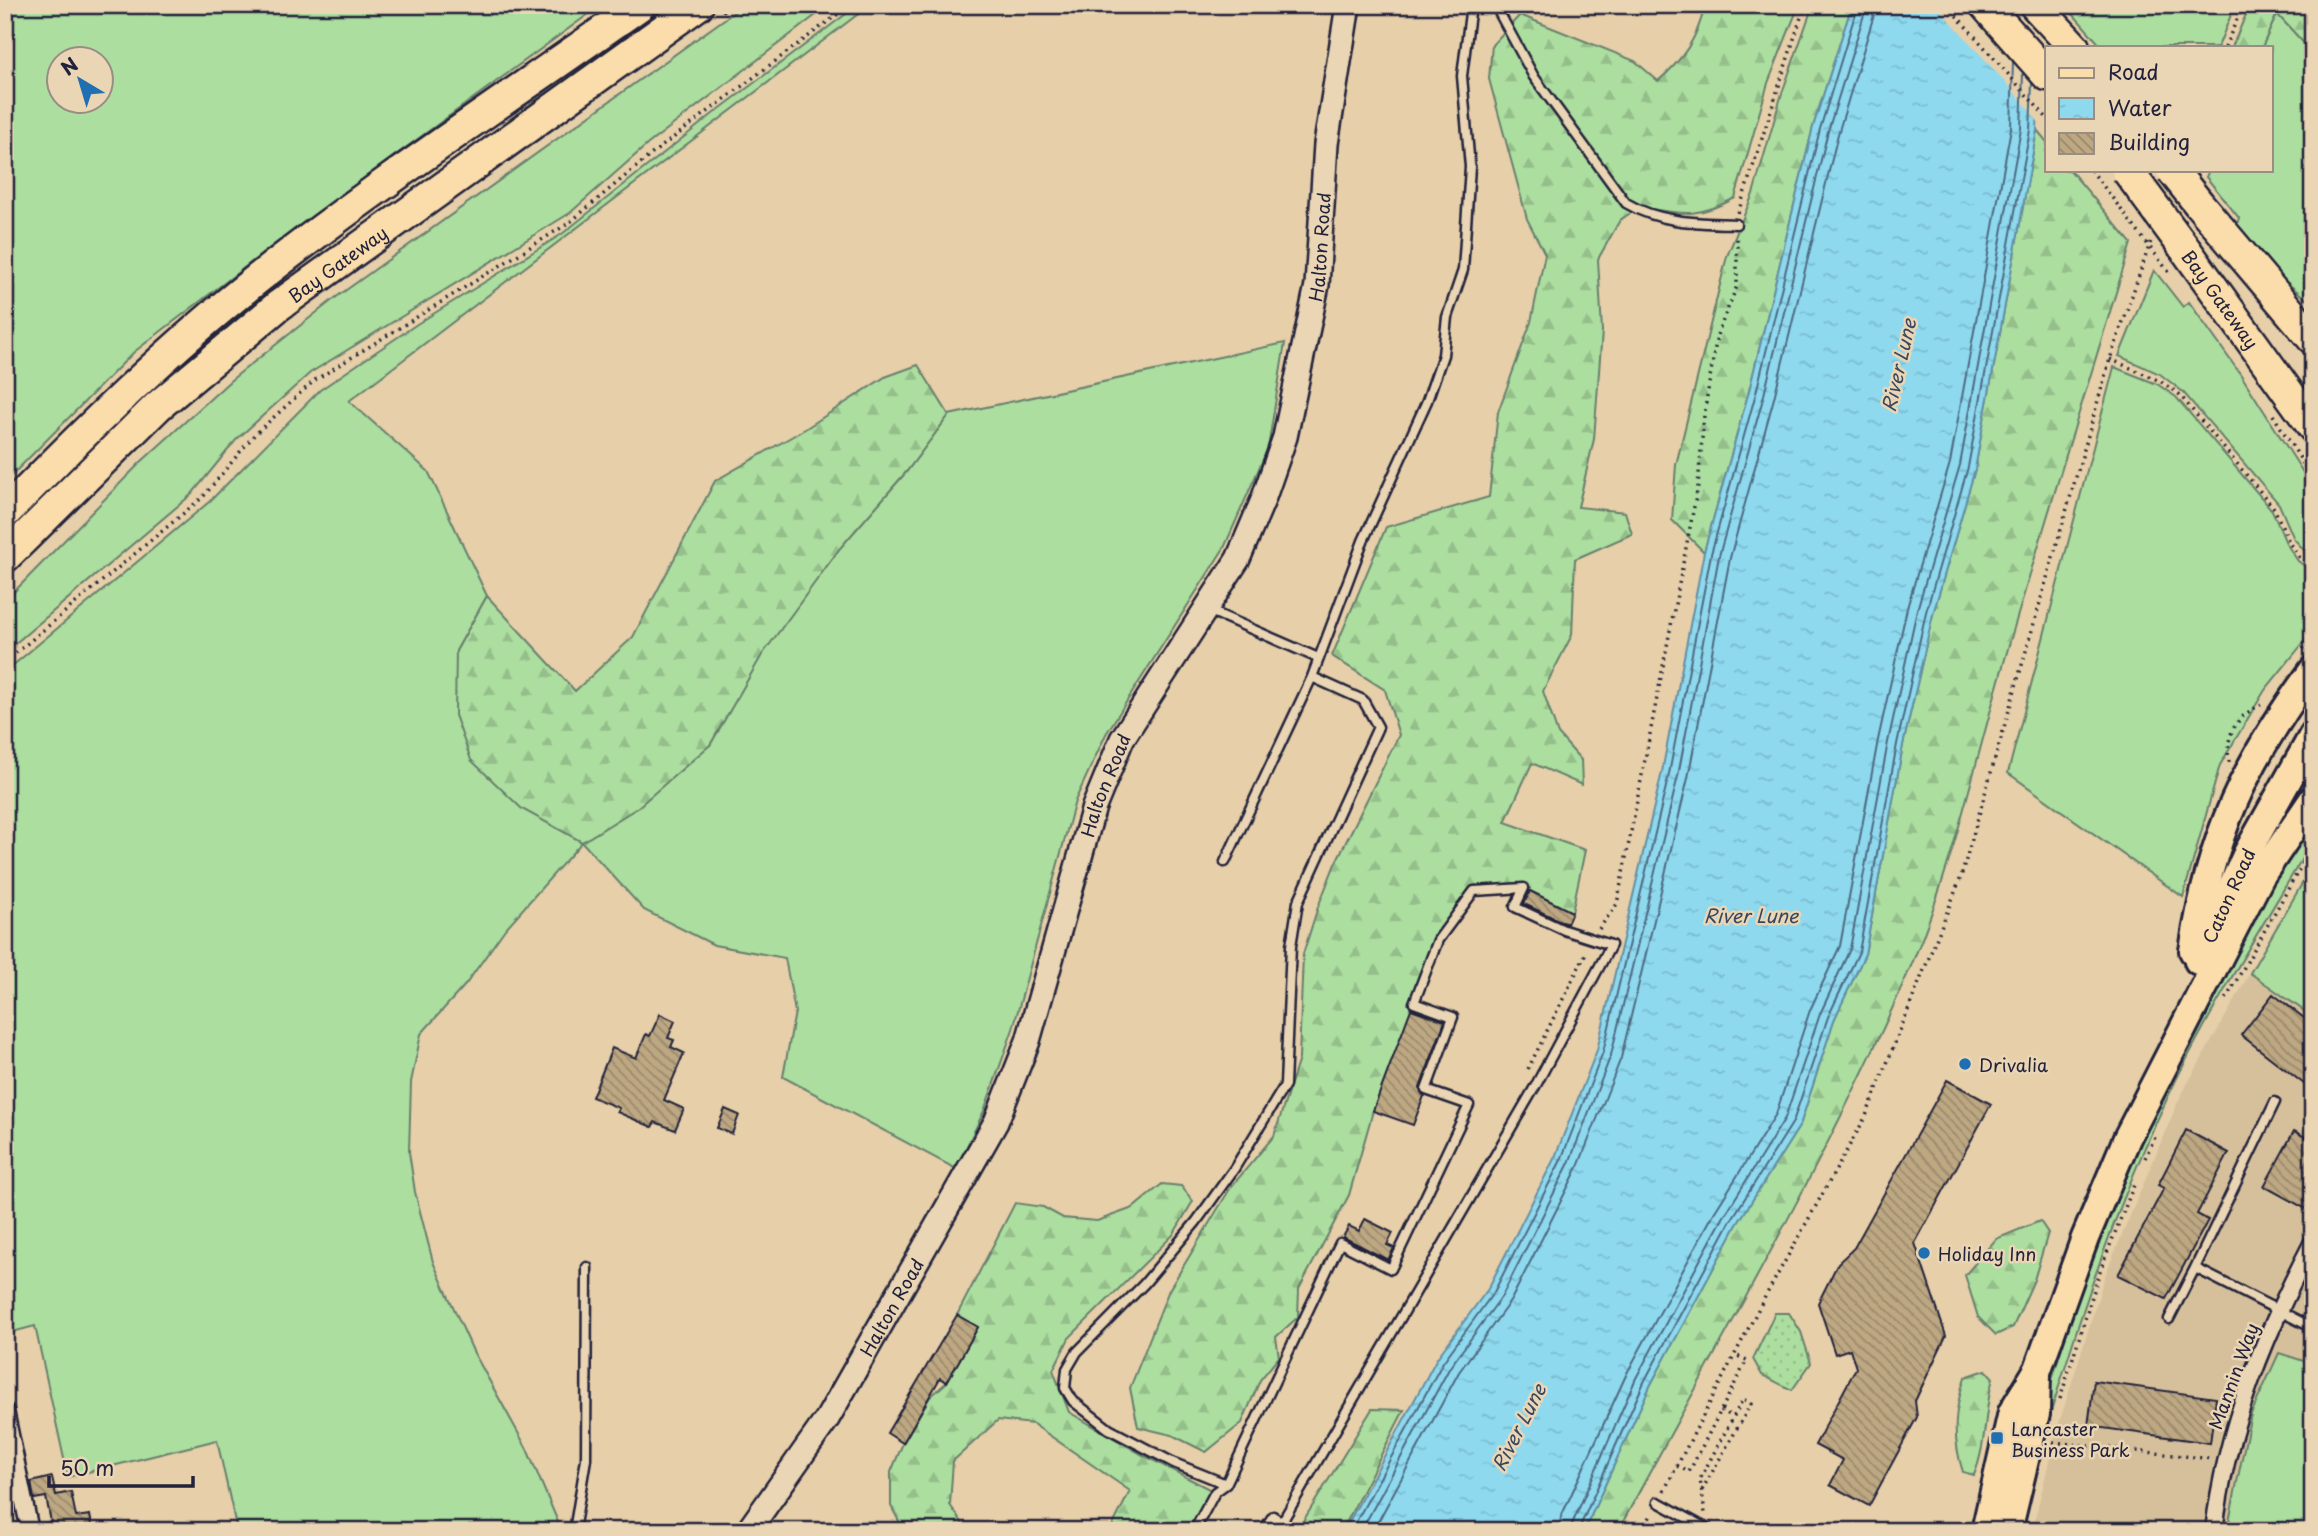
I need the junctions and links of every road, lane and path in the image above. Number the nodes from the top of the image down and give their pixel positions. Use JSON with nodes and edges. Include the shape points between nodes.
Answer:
{"nodes":[{"id":1,"x":698,"y":5,"type":"edge"},
{"id":2,"x":850,"y":5,"type":"edge"},
{"id":3,"x":1348,"y":5,"type":"edge"},
{"id":4,"x":1471,"y":5,"type":"edge"},
{"id":5,"x":1495,"y":5,"type":"edge"},
{"id":6,"x":1805,"y":5,"type":"edge"},
{"id":7,"x":1947,"y":5,"type":"edge"},
{"id":8,"x":1984,"y":5,"type":"edge"},
{"id":9,"x":2035,"y":5,"type":"edge"},
{"id":10,"x":2243,"y":5,"type":"edge"},
{"id":11,"x":639,"y":6,"type":"edge"},
{"id":12,"x":2073,"y":46,"type":"edge"},
{"id":13,"x":2225,"y":46,"type":"edge"},
{"id":14,"x":2045,"y":73,"type":"edge"},
{"id":15,"x":2045,"y":116,"type":"edge"},
{"id":16,"x":2093,"y":172,"type":"edge"},
{"id":17,"x":2128,"y":172,"type":"edge"},
{"id":18,"x":2174,"y":172,"type":"edge"},
{"id":19,"x":1736,"y":224,"type":"junction"},
{"id":20,"x":2154,"y":233,"type":"dead end"},
{"id":21,"x":2171,"y":275,"type":"dead end"},
{"id":22,"x":2313,"y":339,"type":"edge"},
{"id":23,"x":2110,"y":359,"type":"junction"},
{"id":24,"x":2313,"y":427,"type":"edge"},
{"id":25,"x":5,"y":513,"type":"edge"},
{"id":26,"x":5,"y":557,"type":"edge"},
{"id":27,"x":2313,"y":566,"type":"edge"},
{"id":28,"x":1205,"y":609,"type":"junction"},
{"id":29,"x":1318,"y":658,"type":"junction"},
{"id":30,"x":5,"y":662,"type":"edge"},
{"id":31,"x":2313,"y":670,"type":"edge"},
{"id":32,"x":1312,"y":677,"type":"junction"},
{"id":33,"x":2313,"y":735,"type":"edge"},
{"id":34,"x":2313,"y":763,"type":"edge"},
{"id":35,"x":2276,"y":796,"type":"junction"},
{"id":36,"x":2313,"y":799,"type":"edge"},
{"id":37,"x":2313,"y":845,"type":"edge"},
{"id":38,"x":1224,"y":862,"type":"dead end"},
{"id":39,"x":1594,"y":940,"type":"junction"},
{"id":40,"x":2188,"y":984,"type":"junction"},
{"id":41,"x":2220,"y":1008,"type":"dead end"},
{"id":42,"x":2162,"y":1065,"type":"junction"},
{"id":43,"x":2275,"y":1102,"type":"dead end"},
{"id":44,"x":1522,"y":1110,"type":"junction"},
{"id":45,"x":2160,"y":1128,"type":"dead end"},
{"id":46,"x":2142,"y":1164,"type":"dead end"},
{"id":47,"x":2137,"y":1177,"type":"dead end"},
{"id":48,"x":2313,"y":1242,"type":"edge"},
{"id":49,"x":587,"y":1267,"type":"dead end"},
{"id":50,"x":2195,"y":1268,"type":"junction"},
{"id":51,"x":2278,"y":1310,"type":"junction"},
{"id":52,"x":2169,"y":1319,"type":"dead end"},
{"id":53,"x":2313,"y":1328,"type":"edge"},
{"id":54,"x":1735,"y":1354,"type":"junction"},
{"id":55,"x":2038,"y":1369,"type":"junction"},
{"id":56,"x":2059,"y":1402,"type":"dead end"},
{"id":57,"x":1721,"y":1410,"type":"junction"},
{"id":58,"x":5,"y":1411,"type":"edge"},
{"id":59,"x":1733,"y":1417,"type":"junction"},
{"id":60,"x":2047,"y":1442,"type":"dead end"},
{"id":61,"x":2226,"y":1461,"type":"junction"},
{"id":62,"x":1677,"y":1466,"type":"junction"},
{"id":63,"x":1226,"y":1484,"type":"junction"},
{"id":64,"x":1702,"y":1490,"type":"junction"},
{"id":65,"x":1658,"y":1502,"type":"junction"},
{"id":66,"x":1709,"y":1530,"type":"edge"},
{"id":67,"x":30,"y":1531,"type":"edge"},
{"id":68,"x":574,"y":1531,"type":"edge"},
{"id":69,"x":748,"y":1531,"type":"edge"},
{"id":70,"x":1194,"y":1531,"type":"edge"},
{"id":71,"x":1263,"y":1531,"type":"edge"},
{"id":72,"x":1643,"y":1531,"type":"edge"},
{"id":73,"x":1985,"y":1531,"type":"edge"},
{"id":74,"x":2008,"y":1531,"type":"edge"},
{"id":75,"x":2214,"y":1531,"type":"edge"}],
"edges":[{"from":1,"to":26,"type":"highway","name":"Bay Gateway","via":[[278,306],[158,405]]},
{"from":2,"to":30,"type":"path","via":[[653,153],[569,223],[315,380],[254,435],[203,497]]},
{"from":3,"to":28,"type":"street","name":"Halton Road","via":[[1326,144],[1317,285],[1285,437],[1242,549]]},
{"from":4,"to":29,"type":"lane","via":[[1461,76],[1470,167],[1463,270],[1427,401],[1363,541]]},
{"from":5,"to":19,"type":"lane","via":[[1535,76],[1626,203],[1647,216]]},
{"from":6,"to":19,"type":"path"},
{"from":7,"to":15,"type":"path"},
{"from":8,"to":14,"type":"highway"},
{"from":9,"to":12,"type":"highway"},
{"from":10,"to":13,"type":"path"},
{"from":11,"to":25,"type":"highway","name":"Bay Gateway","via":[[260,277],[127,394]]},
{"from":16,"to":21,"type":"path","bridge":true},
{"from":17,"to":24,"type":"highway","name":"Bay Gateway","bridge":true},
{"from":18,"to":22,"type":"highway","bridge":true},
{"from":19,"to":39,"type":"path","via":[[1737,286],[1717,335],[1698,486],[1617,904]]},
{"from":20,"to":23,"type":"path"},
{"from":23,"to":27,"type":"path","via":[[2160,380],[2179,394],[2274,508],[2300,558]]},
{"from":23,"to":54,"type":"path","via":[[1961,877],[1866,1115]]},
{"from":28,"to":29,"type":"lane"},
{"from":28,"to":69,"type":"street","name":"Halton Road","via":[[1122,739],[1094,807],[1028,1041],[996,1122],[827,1419]]},
{"from":29,"to":32,"type":"lane"},
{"from":31,"to":40,"type":"main road","via":[[2264,739],[2217,841],[2202,893]]},
{"from":32,"to":38,"type":"lane"},
{"from":32,"to":63,"type":"lane","via":[[1363,700],[1378,727],[1298,902],[1291,946],[1285,1085],[1196,1222],[1077,1352],[1067,1369],[1065,1388],[1073,1401],[1109,1429]]},
{"from":33,"to":35,"type":"main road","name":"Caton Road"},
{"from":34,"to":35,"type":"main road"},
{"from":35,"to":40,"type":"main road","name":"Caton Road"},
{"from":36,"to":42,"type":"main road","name":"Caton Road","via":[[2261,876]]},
{"from":37,"to":41,"type":"path"},
{"from":39,"to":44,"type":"path","via":[[1528,1066]]},
{"from":39,"to":44,"type":"lane","via":[[1611,945]]},
{"from":39,"to":63,"type":"lane","via":[[1515,907],[1524,888],[1474,891],[1438,940],[1414,1003],[1453,1017],[1426,1090],[1469,1105],[1391,1269],[1340,1243]]},
{"from":40,"to":42,"type":"main road","name":"Caton Road"},
{"from":42,"to":55,"type":"main road","name":"Caton Road","via":[[2085,1238]]},
{"from":43,"to":50,"type":"lane"},
{"from":44,"to":71,"type":"lane","via":[[1282,1522],[1272,1516]]},
{"from":45,"to":46,"type":"path"},
{"from":47,"to":56,"type":"path","via":[[2101,1268]]},
{"from":48,"to":51,"type":"street","name":"Mannin Way"},
{"from":49,"to":68,"type":"lane","via":[[586,1459]]},
{"from":50,"to":51,"type":"lane"},
{"from":50,"to":52,"type":"lane"},
{"from":51,"to":53,"type":"lane"},
{"from":51,"to":61,"type":"street","name":"Mannin Way","via":[[2241,1404]]},
{"from":54,"to":57,"type":"path","via":[[1746,1360]]},
{"from":54,"to":62,"type":"path"},
{"from":55,"to":73,"type":"main road","name":"Caton Road","via":[[2012,1412]]},
{"from":55,"to":74,"type":"main road","name":"Caton Road","via":[[2036,1414]]},
{"from":57,"to":59,"type":"path"},
{"from":57,"to":62,"type":"path","via":[[1689,1472]]},
{"from":58,"to":67,"type":"street"},
{"from":59,"to":64,"type":"path","via":[[1700,1479]]},
{"from":59,"to":64,"type":"path","via":[[1743,1399],[1751,1404]]},
{"from":60,"to":61,"type":"path"},
{"from":61,"to":75,"type":"street","name":"Mannin Way"},
{"from":62,"to":65,"type":"path"},
{"from":63,"to":70,"type":"lane","via":[[1215,1492]]},
{"from":64,"to":66,"type":"path"},
{"from":65,"to":66,"type":"lane"},
{"from":65,"to":72,"type":"path"}]}
